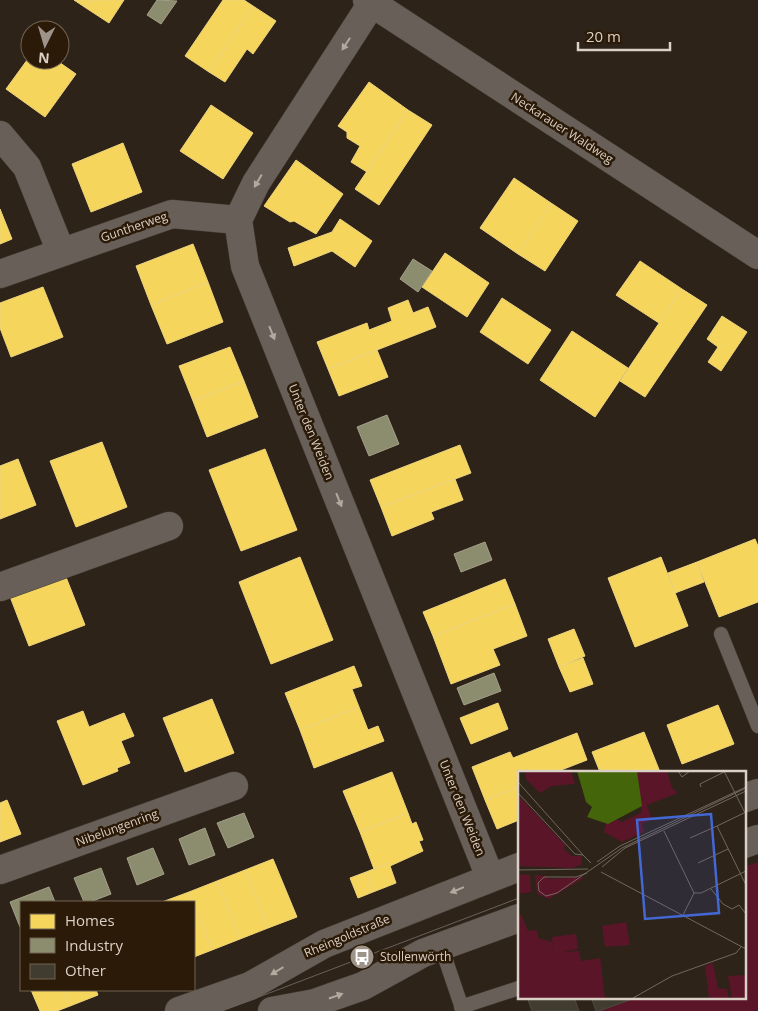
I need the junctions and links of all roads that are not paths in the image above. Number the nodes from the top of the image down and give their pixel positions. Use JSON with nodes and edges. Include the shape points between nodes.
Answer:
{"nodes":[{"id":1,"x":370,"y":2,"type":"edge"},
{"id":2,"x":0,"y":135,"type":"edge"},
{"id":3,"x":238,"y":220,"type":"junction"},
{"id":4,"x":61,"y":252,"type":"junction"},
{"id":5,"x":758,"y":255,"type":"edge"},
{"id":6,"x":0,"y":274,"type":"edge"},
{"id":7,"x":169,"y":526,"type":"dead end"},
{"id":8,"x":0,"y":587,"type":"edge"},
{"id":9,"x":721,"y":634,"type":"dead end"},
{"id":10,"x":758,"y":726,"type":"edge"},
{"id":11,"x":234,"y":786,"type":"dead end"},
{"id":12,"x":758,"y":793,"type":"edge"},
{"id":13,"x":746,"y":797,"type":"edge"},
{"id":14,"x":758,"y":839,"type":"edge"},
{"id":15,"x":746,"y":843,"type":"edge"},
{"id":16,"x":518,"y":867,"type":"edge"},
{"id":17,"x":0,"y":870,"type":"edge"},
{"id":18,"x":490,"y":877,"type":"junction"},
{"id":19,"x":518,"y":918,"type":"edge"},
{"id":20,"x":441,"y":946,"type":"junction"},
{"id":21,"x":518,"y":988,"type":"edge"},
{"id":22,"x":462,"y":1009,"type":"edge"},
{"id":23,"x":179,"y":1011,"type":"edge"},
{"id":24,"x":272,"y":1011,"type":"edge"}],
"edges":[{"from":1,"to":3,"type":"street","one_way":true,"via":[[256,183]]},
{"from":1,"to":5,"type":"street","name":"Neckarauer Waldweg"},
{"from":2,"to":4,"type":"street","via":[[27,167]]},
{"from":3,"to":4,"type":"street","name":"Guntherweg","via":[[172,214]]},
{"from":3,"to":18,"type":"street","name":"Unter den Weiden","one_way":true,"via":[[245,266]]},
{"from":4,"to":6,"type":"street","name":"Guntherweg"},
{"from":7,"to":8,"type":"street"},
{"from":9,"to":10,"type":"lane"},
{"from":11,"to":17,"type":"street","name":"Nibelungenring"},
{"from":12,"to":13,"type":"street"},
{"from":14,"to":15,"type":"street"},
{"from":16,"to":18,"type":"street","name":"Rheingoldstraße"},
{"from":18,"to":23,"type":"street","name":"Rheingoldstraße","one_way":true,"via":[[324,944],[250,986]]},
{"from":19,"to":20,"type":"street"},
{"from":20,"to":22,"type":"lane"},
{"from":24,"to":20,"type":"street","one_way":true,"via":[[315,1003],[357,988]]},
{"from":21,"to":22,"type":"lane"}]}
